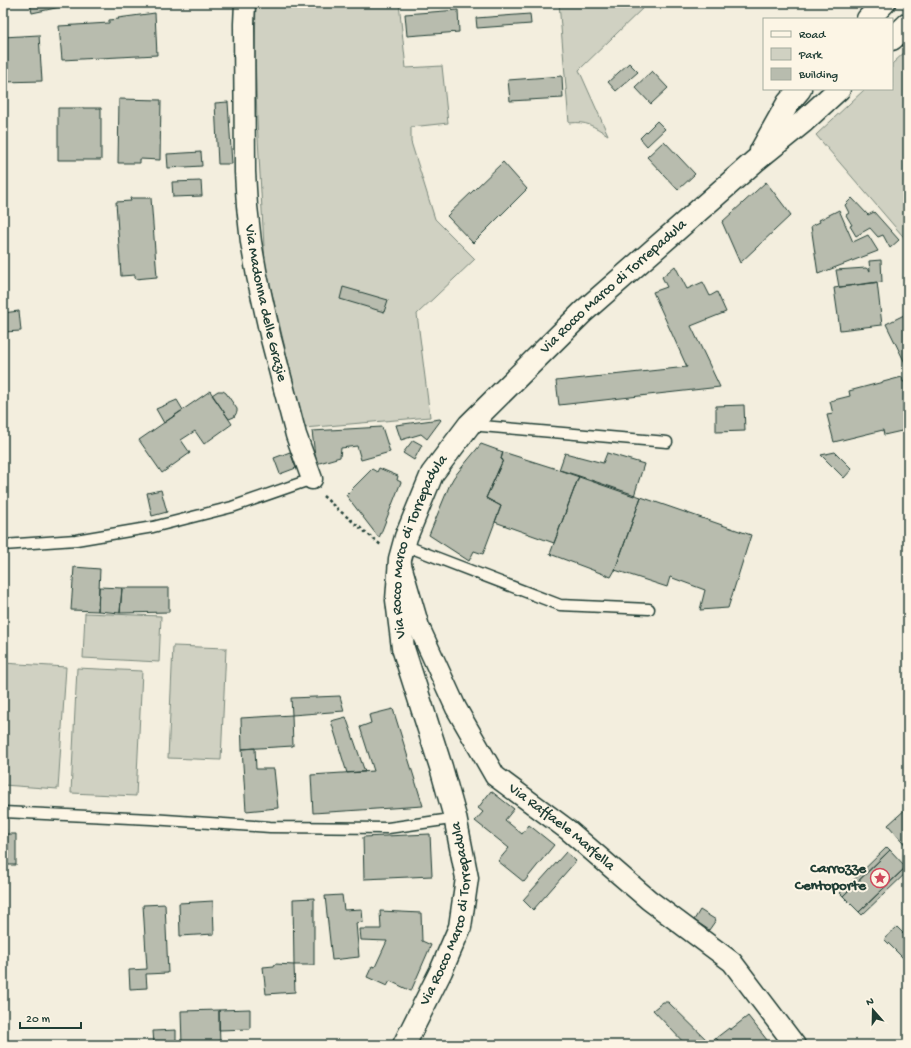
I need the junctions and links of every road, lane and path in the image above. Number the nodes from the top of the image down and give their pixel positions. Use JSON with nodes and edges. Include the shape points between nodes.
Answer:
{"nodes":[{"id":1,"x":245,"y":3,"type":"edge"},
{"id":2,"x":884,"y":3,"type":"edge"},
{"id":3,"x":869,"y":18,"type":"edge"},
{"id":4,"x":908,"y":24,"type":"edge"},
{"id":5,"x":893,"y":38,"type":"edge"},
{"id":6,"x":799,"y":90,"type":"edge"},
{"id":7,"x":838,"y":90,"type":"edge"},
{"id":8,"x":755,"y":161,"type":"junction"},
{"id":9,"x":469,"y":425,"type":"junction"},
{"id":10,"x":667,"y":442,"type":"dead end"},
{"id":11,"x":312,"y":479,"type":"junction"},
{"id":12,"x":3,"y":545,"type":"edge"},
{"id":13,"x":402,"y":552,"type":"junction"},
{"id":14,"x":649,"y":609,"type":"dead end"},
{"id":15,"x":3,"y":812,"type":"edge"},
{"id":16,"x":455,"y":817,"type":"junction"},
{"id":17,"x":404,"y":1045,"type":"edge"},
{"id":18,"x":795,"y":1045,"type":"edge"}],
"edges":[{"from":1,"to":11,"type":"street","name":"Via Madonna delle Grazie","via":[[245,172],[251,242],[271,339],[296,435]]},
{"from":2,"to":3,"type":"main road"},
{"from":4,"to":5,"type":"main road"},
{"from":6,"to":8,"type":"main road","via":[[788,103]]},
{"from":7,"to":8,"type":"main road","name":"Via Rocco Marco di Torrepadula","via":[[804,122]]},
{"from":8,"to":9,"type":"main road","name":"Via Rocco Marco di Torrepadula","via":[[583,312]]},
{"from":9,"to":10,"type":"lane"},
{"from":9,"to":13,"type":"main road","name":"Via Rocco Marco di Torrepadula","via":[[432,474]]},
{"from":11,"to":12,"type":"lane","via":[[232,507],[153,527],[76,540]]},
{"from":11,"to":13,"type":"path","via":[[322,495],[370,537]]},
{"from":13,"to":14,"type":"lane","via":[[560,605]]},
{"from":13,"to":16,"type":"main road","name":"Via Rocco Marco di Torrepadula","via":[[397,600],[403,648]]},
{"from":13,"to":18,"type":"street","name":"Via Raffaele Marfella","via":[[419,627],[456,708],[495,776],[568,830],[649,900],[732,962]]},
{"from":15,"to":16,"type":"lane","via":[[270,827],[388,828]]},
{"from":16,"to":17,"type":"main road","name":"Via Rocco Marco di Torrepadula","via":[[467,878],[460,927]]}]}
